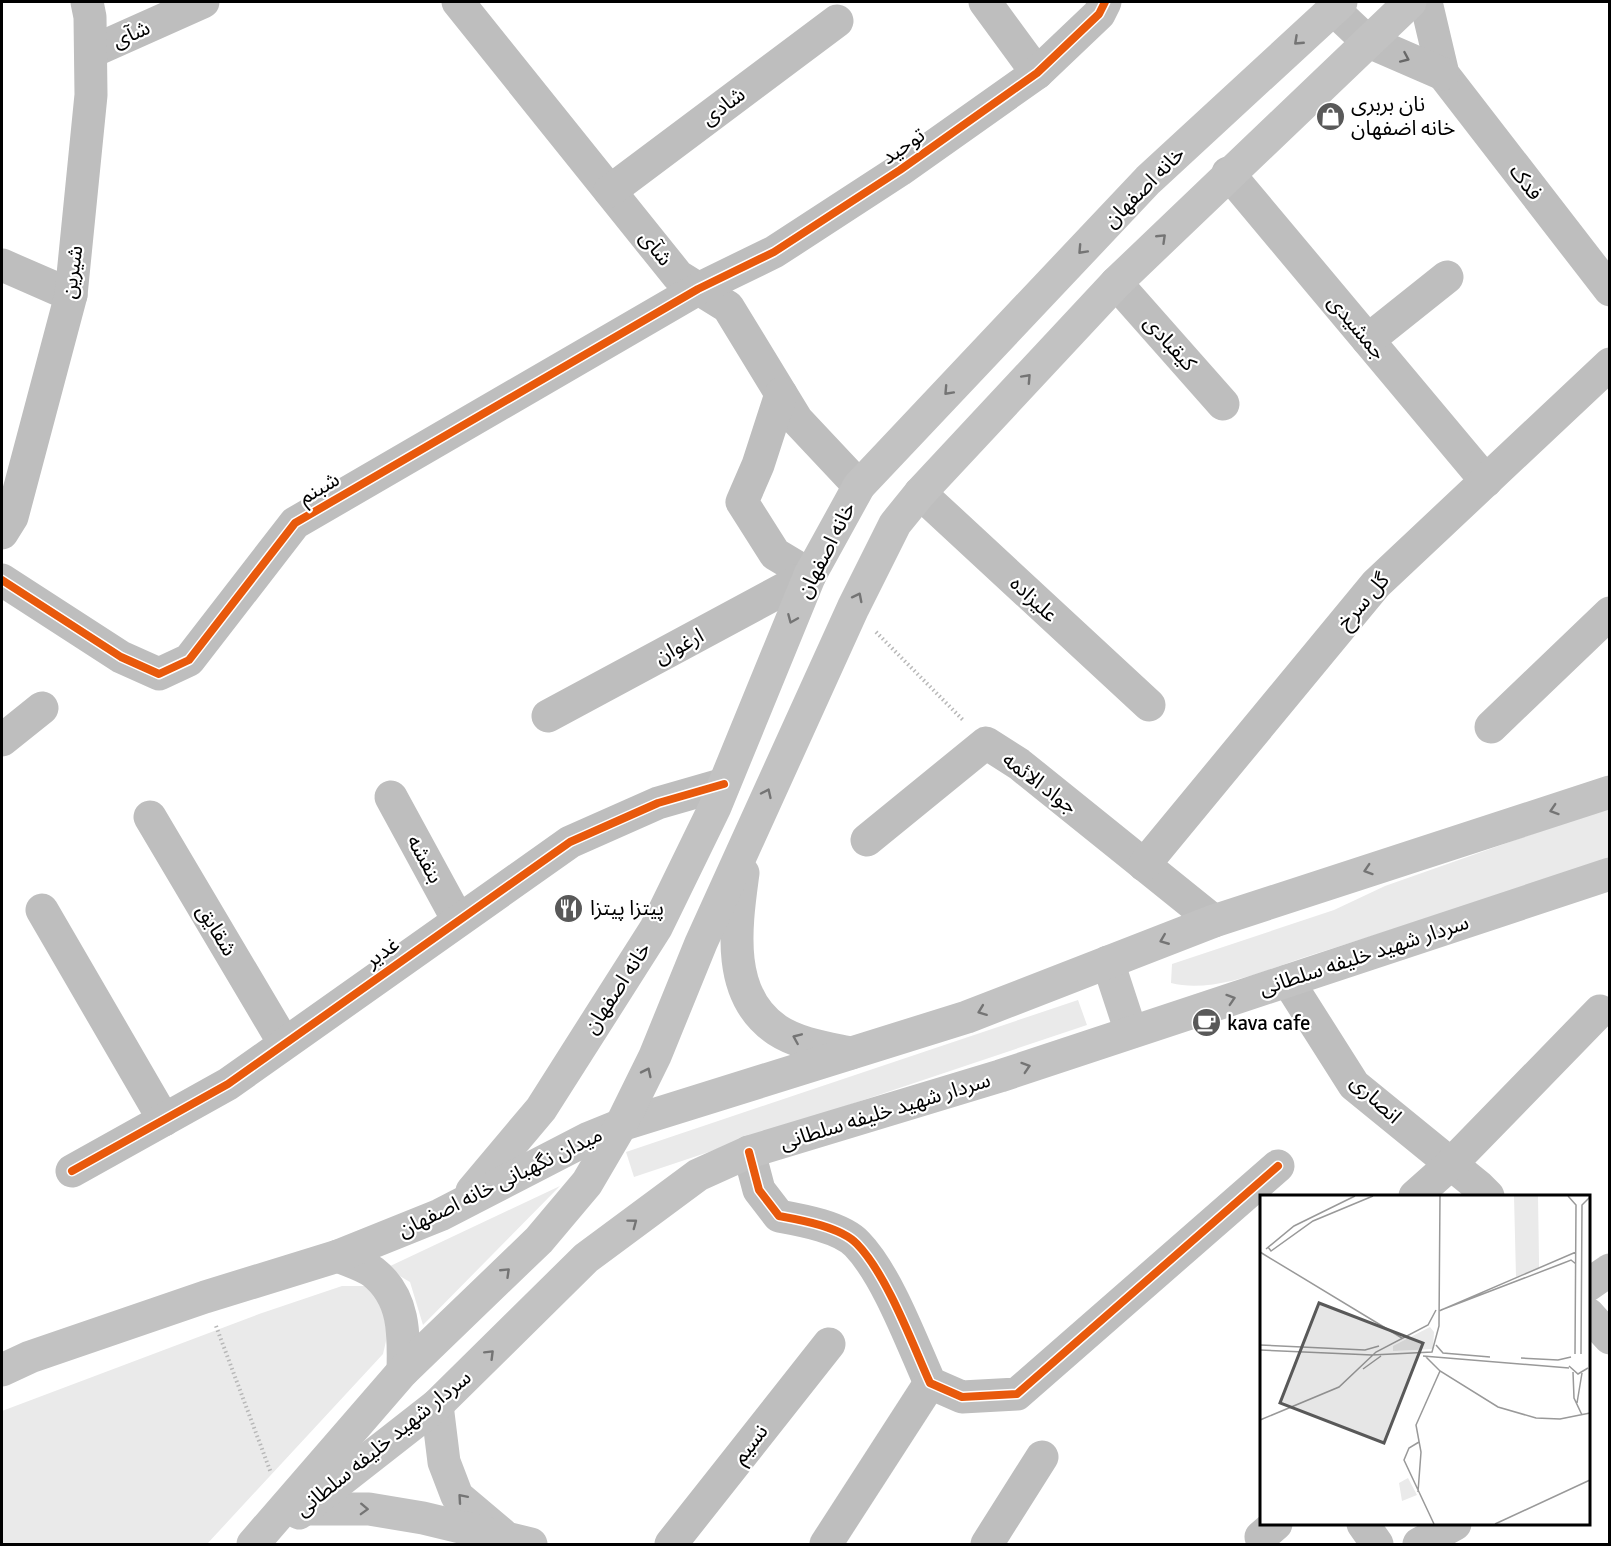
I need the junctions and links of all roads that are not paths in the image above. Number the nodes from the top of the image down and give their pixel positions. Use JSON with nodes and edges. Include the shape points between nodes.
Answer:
{"nodes":[{"id":1,"x":87,"y":2,"type":"edge"},
{"id":2,"x":203,"y":2,"type":"edge"},
{"id":3,"x":458,"y":2,"type":"edge"},
{"id":4,"x":986,"y":2,"type":"edge"},
{"id":5,"x":1105,"y":2,"type":"edge"},
{"id":6,"x":1410,"y":2,"type":"edge"},
{"id":7,"x":1426,"y":2,"type":"edge"},
{"id":8,"x":1337,"y":5,"type":"edge"},
{"id":9,"x":837,"y":21,"type":"dead end"},
{"id":10,"x":1367,"y":41,"type":"junction"},
{"id":11,"x":91,"y":52,"type":"junction"},
{"id":12,"x":1037,"y":73,"type":"junction"},
{"id":13,"x":1443,"y":74,"type":"junction"},
{"id":14,"x":1228,"y":174,"type":"junction"},
{"id":15,"x":610,"y":191,"type":"junction"},
{"id":16,"x":2,"y":265,"type":"edge"},
{"id":17,"x":1447,"y":277,"type":"dead end"},
{"id":18,"x":1116,"y":283,"type":"junction"},
{"id":19,"x":698,"y":289,"type":"junction"},
{"id":20,"x":1610,"y":290,"type":"edge"},
{"id":21,"x":71,"y":295,"type":"junction"},
{"id":22,"x":1368,"y":340,"type":"junction"},
{"id":23,"x":1610,"y":364,"type":"edge"},
{"id":24,"x":781,"y":394,"type":"junction"},
{"id":25,"x":1223,"y":404,"type":"dead end"},
{"id":26,"x":13,"y":460,"type":"edge"},
{"id":27,"x":1486,"y":481,"type":"junction"},
{"id":28,"x":859,"y":486,"type":"junction"},
{"id":29,"x":920,"y":493,"type":"junction"},
{"id":30,"x":2,"y":533,"type":"edge"},
{"id":31,"x":810,"y":575,"type":"junction"},
{"id":32,"x":2,"y":580,"type":"edge"},
{"id":33,"x":1610,"y":613,"type":"edge"},
{"id":34,"x":1149,"y":705,"type":"dead end"},
{"id":35,"x":42,"y":708,"type":"dead end"},
{"id":36,"x":548,"y":716,"type":"dead end"},
{"id":37,"x":1491,"y":727,"type":"dead end"},
{"id":38,"x":2,"y":740,"type":"edge"},
{"id":39,"x":724,"y":784,"type":"junction"},
{"id":40,"x":1610,"y":792,"type":"edge"},
{"id":41,"x":391,"y":797,"type":"dead end"},
{"id":42,"x":150,"y":817,"type":"dead end"},
{"id":43,"x":747,"y":838,"type":"junction"},
{"id":44,"x":867,"y":840,"type":"dead end"},
{"id":45,"x":1144,"y":865,"type":"junction"},
{"id":46,"x":1610,"y":874,"type":"edge"},
{"id":47,"x":42,"y":910,"type":"dead end"},
{"id":48,"x":458,"y":920,"type":"junction"},
{"id":49,"x":1214,"y":921,"type":"junction"},
{"id":50,"x":1108,"y":962,"type":"junction"},
{"id":51,"x":1288,"y":981,"type":"junction"},
{"id":52,"x":1600,"y":1011,"type":"dead end"},
{"id":53,"x":1131,"y":1032,"type":"junction"},
{"id":54,"x":284,"y":1043,"type":"junction"},
{"id":55,"x":853,"y":1053,"type":"junction"},
{"id":56,"x":164,"y":1120,"type":"junction"},
{"id":57,"x":621,"y":1125,"type":"junction"},
{"id":58,"x":749,"y":1152,"type":"junction"},
{"id":59,"x":1451,"y":1164,"type":"junction"},
{"id":60,"x":1278,"y":1166,"type":"dead end"},
{"id":61,"x":72,"y":1171,"type":"dead end"},
{"id":62,"x":1417,"y":1195,"type":"edge"},
{"id":63,"x":1486,"y":1195,"type":"edge"},
{"id":64,"x":1254,"y":1202,"type":"edge"},
{"id":65,"x":459,"y":1206,"type":"junction"},
{"id":66,"x":338,"y":1256,"type":"junction"},
{"id":67,"x":1610,"y":1270,"type":"edge"},
{"id":68,"x":1590,"y":1284,"type":"edge"},
{"id":69,"x":1590,"y":1316,"type":"edge"},
{"id":70,"x":1610,"y":1338,"type":"edge"},
{"id":71,"x":829,"y":1344,"type":"dead end"},
{"id":72,"x":11,"y":1362,"type":"edge"},
{"id":73,"x":403,"y":1371,"type":"junction"},
{"id":74,"x":930,"y":1383,"type":"junction"},
{"id":75,"x":437,"y":1405,"type":"junction"},
{"id":76,"x":1042,"y":1457,"type":"dead end"},
{"id":77,"x":277,"y":1524,"type":"edge"},
{"id":78,"x":1364,"y":1525,"type":"edge"},
{"id":79,"x":1453,"y":1525,"type":"edge"},
{"id":80,"x":518,"y":1541,"type":"edge"},
{"id":81,"x":671,"y":1545,"type":"edge"},
{"id":82,"x":826,"y":1545,"type":"edge"},
{"id":83,"x":987,"y":1545,"type":"edge"},
{"id":84,"x":1377,"y":1545,"type":"edge"},
{"id":85,"x":1419,"y":1545,"type":"edge"}],
"edges":[{"from":1,"to":11,"type":"street","name":"شیرین"},
{"from":2,"to":11,"type":"street","name":"شآی"},
{"from":3,"to":15,"type":"street","name":"شآی"},
{"from":4,"to":12,"type":"street"},
{"from":5,"to":12,"type":"street","name":"توحید","via":[[1099,14]]},
{"from":6,"to":10,"type":"main road"},
{"from":7,"to":13,"type":"street","name":"فدک"},
{"from":8,"to":10,"type":"street","name":"فدک"},
{"from":8,"to":28,"type":"main road","name":"خانه اصفهان","one_way":true,"via":[[1149,180]]},
{"from":9,"to":15,"type":"street","name":"شادی"},
{"from":10,"to":13,"type":"street","name":"فدک","one_way":true},
{"from":10,"to":14,"type":"main road"},
{"from":11,"to":21,"type":"street","name":"شیرین","via":[[91,95]]},
{"from":12,"to":19,"type":"street","name":"توحید","via":[[900,170],[774,252]]},
{"from":13,"to":20,"type":"street","name":"فدک"},
{"from":18,"to":14,"type":"main road","one_way":true},
{"from":14,"to":22,"type":"street","name":"جمشیدی"},
{"from":15,"to":19,"type":"street","name":"شآی","via":[[678,276]]},
{"from":16,"to":21,"type":"street"},
{"from":17,"to":22,"type":"street"},
{"from":18,"to":25,"type":"street","name":"کیقبادی"},
{"from":29,"to":18,"type":"main road","one_way":true},
{"from":19,"to":24,"type":"street","name":"شآی","via":[[728,307]]},
{"from":19,"to":32,"type":"street","name":"شبنم","via":[[295,523],[189,660],[159,674],[121,657]]},
{"from":21,"to":26,"type":"street","name":"شیرین"},
{"from":22,"to":27,"type":"street","name":"جمشیدی"},
{"from":23,"to":27,"type":"street","name":"گل سرخ"},
{"from":24,"to":28,"type":"street","name":"شآی","via":[[797,420]]},
{"from":24,"to":31,"type":"street","via":[[742,502],[775,554]]},
{"from":26,"to":30,"type":"street","name":"شیرین","via":[[12,517]]},
{"from":27,"to":45,"type":"street","name":"گل سرخ","via":[[1376,584]]},
{"from":28,"to":31,"type":"main road","name":"خانه اصفهان"},
{"from":29,"to":34,"type":"street","name":"علیزاده"},
{"from":43,"to":29,"type":"main road","one_way":true,"via":[[895,524]]},
{"from":31,"to":36,"type":"street","name":"ارغوان"},
{"from":31,"to":39,"type":"main road","name":"خانه اصفهان","one_way":true},
{"from":33,"to":37,"type":"street"},
{"from":35,"to":38,"type":"street"},
{"from":39,"to":48,"type":"street","name":"غدیر","via":[[658,803],[570,842]]},
{"from":39,"to":65,"type":"main road","name":"خانه اصفهان","via":[[656,928],[541,1109]]},
{"from":40,"to":49,"type":"main road","one_way":true},
{"from":41,"to":48,"type":"street","name":"بنفشه"},
{"from":42,"to":54,"type":"street","name":"شقایق"},
{"from":55,"to":43,"type":"main road","one_way":true,"via":[[813,1045],[777,1029],[751,1002],[740,974],[736,928]]},
{"from":57,"to":43,"type":"main road","one_way":true,"via":[[655,1056]]},
{"from":44,"to":45,"type":"street","name":"جواد الائمه","via":[[986,743]]},
{"from":45,"to":49,"type":"street","name":"جواد الائمه"},
{"from":46,"to":51,"type":"main road","name":"سردار شهید خلیفه سلطانی"},
{"from":47,"to":56,"type":"street"},
{"from":48,"to":54,"type":"street","name":"غدیر"},
{"from":49,"to":50,"type":"main road","one_way":true},
{"from":50,"to":53,"type":"main road"},
{"from":50,"to":55,"type":"main road","one_way":true,"via":[[967,1017]]},
{"from":53,"to":51,"type":"main road","name":"سردار شهید خلیفه سلطانی","one_way":true},
{"from":51,"to":59,"type":"street","name":"انصاری","via":[[1354,1085]]},
{"from":52,"to":59,"type":"street"},
{"from":58,"to":53,"type":"main road","name":"سردار شهید خلیفه سلطانی","one_way":true},
{"from":54,"to":56,"type":"street","name":"غدیر","via":[[228,1084]]},
{"from":55,"to":57,"type":"main road"},
{"from":56,"to":61,"type":"street","name":"غدیر"},
{"from":57,"to":65,"type":"main road","name":"میدان نگهبانی خانه اصفهان"},
{"from":73,"to":57,"type":"main road","name":"میدان نگهبانی خانه اصفهان","one_way":true,"via":[[539,1240],[587,1183]]},
{"from":58,"to":74,"type":"street","via":[[759,1190],[779,1216],[818,1223],[856,1242],[888,1290]]},
{"from":75,"to":58,"type":"main road","name":"سردار شهید خلیفه سلطانی","one_way":true,"via":[[586,1258],[698,1174]]},
{"from":59,"to":62,"type":"street"},
{"from":59,"to":63,"type":"street","name":"انصاری"},
{"from":60,"to":64,"type":"street"},
{"from":64,"to":74,"type":"street","via":[[1017,1394],[962,1397]]},
{"from":65,"to":66,"type":"main road","name":"میدان نگهبانی خانه اصفهان"},
{"from":66,"to":72,"type":"main road","name":"میدان نگهبانی خانه اصفهان"},
{"from":66,"to":73,"type":"main road","via":[[372,1271],[393,1293],[404,1326]]},
{"from":67,"to":68,"type":"street"},
{"from":69,"to":70,"type":"street"},
{"from":71,"to":81,"type":"street","name":"نسیم"},
{"from":73,"to":77,"type":"main road","name":"میدان نگهبانی خانه اصفهان"},
{"from":74,"to":82,"type":"street"},
{"from":75,"to":77,"type":"main road","name":"سردار شهید خلیفه سلطانی"},
{"from":80,"to":75,"type":"main road","one_way":true,"via":[[457,1496],[444,1462]]},
{"from":76,"to":83,"type":"street"},
{"from":77,"to":80,"type":"main road","one_way":true,"via":[[369,1509]]},
{"from":78,"to":84,"type":"street"},
{"from":79,"to":85,"type":"street"}]}
